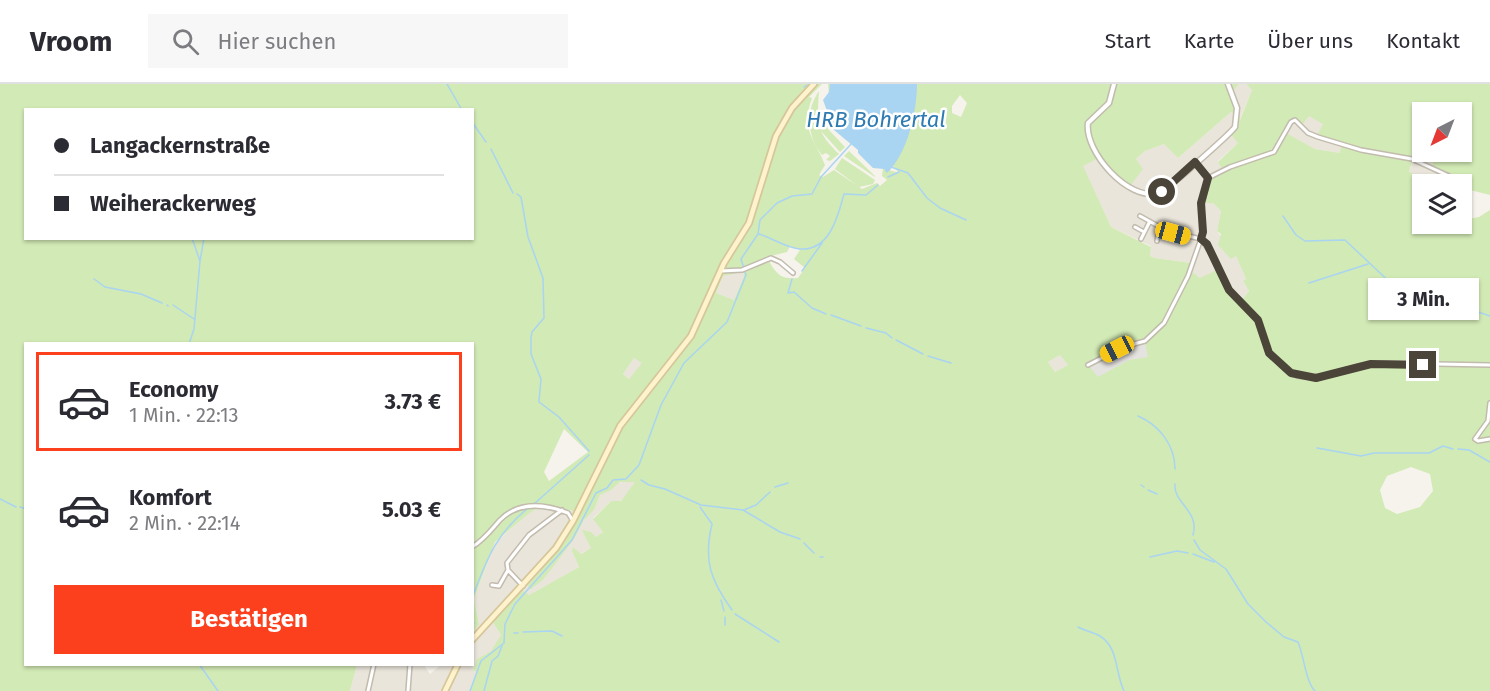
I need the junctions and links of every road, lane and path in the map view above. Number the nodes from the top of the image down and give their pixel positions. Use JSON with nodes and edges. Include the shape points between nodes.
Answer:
{"nodes":[{"id":1,"x":814,"y":84,"type":"edge"},
{"id":2,"x":1114,"y":84,"type":"edge"},
{"id":3,"x":1228,"y":84,"type":"edge"},
{"id":4,"x":1195,"y":162,"type":"junction"},
{"id":5,"x":1445,"y":174,"type":"edge"},
{"id":6,"x":1208,"y":178,"type":"junction"},
{"id":7,"x":1140,"y":216,"type":"dead end"},
{"id":8,"x":1149,"y":223,"type":"junction"},
{"id":9,"x":1135,"y":227,"type":"dead end"},
{"id":10,"x":1159,"y":228,"type":"junction"},
{"id":11,"x":1144,"y":232,"type":"junction"},
{"id":12,"x":1141,"y":239,"type":"dead end"},
{"id":13,"x":1201,"y":239,"type":"junction"},
{"id":14,"x":1157,"y":241,"type":"dead end"},
{"id":15,"x":721,"y":271,"type":"junction"},
{"id":16,"x":793,"y":273,"type":"dead end"},
{"id":17,"x":1088,"y":365,"type":"dead end"},
{"id":18,"x":1490,"y":365,"type":"edge"},
{"id":19,"x":1490,"y":403,"type":"edge"},
{"id":20,"x":1490,"y":439,"type":"edge"},
{"id":21,"x":562,"y":510,"type":"junction"},
{"id":22,"x":573,"y":521,"type":"junction"},
{"id":23,"x":474,"y":545,"type":"edge"},
{"id":24,"x":507,"y":570,"type":"junction"},
{"id":25,"x":492,"y":585,"type":"dead end"},
{"id":26,"x":523,"y":586,"type":"junction"},
{"id":27,"x":474,"y":638,"type":"edge"},
{"id":28,"x":374,"y":666,"type":"edge"},
{"id":29,"x":410,"y":666,"type":"edge"},
{"id":30,"x":456,"y":666,"type":"edge"},
{"id":31,"x":368,"y":691,"type":"edge"},
{"id":32,"x":408,"y":691,"type":"edge"},
{"id":33,"x":445,"y":691,"type":"edge"}],
"edges":[{"from":1,"to":15,"type":"main road","via":[[779,129],[749,223]]},
{"from":2,"to":4,"type":"street","via":[[1109,103],[1088,123],[1090,141],[1103,164],[1117,178],[1148,194],[1166,190]]},
{"from":3,"to":4,"type":"street","via":[[1237,108],[1235,127]]},
{"from":4,"to":6,"type":"street"},
{"from":5,"to":6,"type":"street","via":[[1412,159],[1318,137],[1294,120],[1270,155]]},
{"from":6,"to":13,"type":"street","via":[[1201,203]]},
{"from":7,"to":8,"type":"street"},
{"from":8,"to":10,"type":"street"},
{"from":8,"to":11,"type":"street"},
{"from":9,"to":11,"type":"street"},
{"from":10,"to":13,"type":"street"},
{"from":10,"to":14,"type":"street"},
{"from":11,"to":12,"type":"street"},
{"from":13,"to":17,"type":"street","via":[[1188,276],[1158,330],[1145,341],[1123,347]]},
{"from":13,"to":18,"type":"street","via":[[1229,290],[1258,320],[1269,353],[1297,376],[1316,378],[1384,363]]},
{"from":15,"to":16,"type":"street","via":[[744,269],[774,259]]},
{"from":15,"to":22,"type":"main road","via":[[692,336],[614,435]]},
{"from":19,"to":20,"type":"street","via":[[1488,421],[1474,439]]},
{"from":21,"to":22,"type":"street"},
{"from":21,"to":23,"type":"street","via":[[527,506],[515,509]]},
{"from":21,"to":24,"type":"street","via":[[526,538],[510,558]]},
{"from":22,"to":26,"type":"main road"},
{"from":24,"to":25,"type":"street","via":[[500,586]]},
{"from":24,"to":26,"type":"street"},
{"from":26,"to":27,"type":"main road"},
{"from":28,"to":31,"type":"street"},
{"from":29,"to":32,"type":"street"},
{"from":30,"to":33,"type":"main road"}]}
